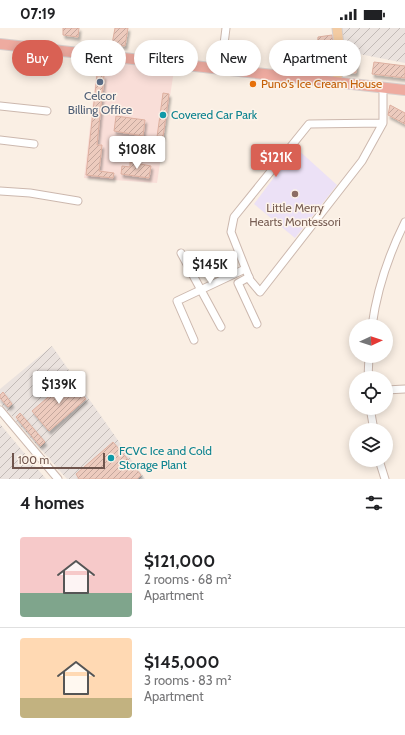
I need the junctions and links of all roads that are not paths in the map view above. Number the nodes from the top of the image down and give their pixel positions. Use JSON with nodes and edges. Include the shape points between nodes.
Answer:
{"nodes":[{"id":1,"x":226,"y":28,"type":"edge"},
{"id":2,"x":337,"y":28,"type":"edge"},
{"id":3,"x":224,"y":40,"type":"edge"},
{"id":4,"x":0,"y":44,"type":"edge"},
{"id":5,"x":206,"y":66,"type":"edge"},
{"id":6,"x":261,"y":73,"type":"edge"},
{"id":7,"x":337,"y":82,"type":"junction"},
{"id":8,"x":383,"y":87,"type":"junction"},
{"id":9,"x":405,"y":90,"type":"edge"},
{"id":10,"x":0,"y":106,"type":"edge"},
{"id":11,"x":47,"y":111,"type":"dead end"},
{"id":12,"x":382,"y":123,"type":"junction"},
{"id":13,"x":0,"y":140,"type":"edge"},
{"id":14,"x":34,"y":144,"type":"dead end"},
{"id":15,"x":0,"y":191,"type":"edge"},
{"id":16,"x":78,"y":201,"type":"dead end"},
{"id":17,"x":405,"y":222,"type":"edge"},
{"id":18,"x":181,"y":253,"type":"dead end"},
{"id":19,"x":245,"y":269,"type":"junction"},
{"id":20,"x":249,"y":277,"type":"junction"},
{"id":21,"x":202,"y":290,"type":"junction"},
{"id":22,"x":373,"y":319,"type":"edge"},
{"id":23,"x":257,"y":324,"type":"dead end"},
{"id":24,"x":221,"y":327,"type":"dead end"},
{"id":25,"x":194,"y":340,"type":"dead end"},
{"id":26,"x":405,"y":388,"type":"edge"},
{"id":27,"x":393,"y":389,"type":"edge"},
{"id":28,"x":0,"y":410,"type":"edge"},
{"id":29,"x":382,"y":467,"type":"edge"},
{"id":30,"x":58,"y":479,"type":"edge"},
{"id":31,"x":385,"y":479,"type":"edge"}],
"edges":[{"from":1,"to":3,"type":"street"},
{"from":2,"to":7,"type":"main road"},
{"from":4,"to":5,"type":"highway"},
{"from":6,"to":7,"type":"highway"},
{"from":7,"to":8,"type":"highway"},
{"from":8,"to":9,"type":"highway"},
{"from":8,"to":12,"type":"street"},
{"from":10,"to":11,"type":"street"},
{"from":12,"to":19,"type":"street","via":[[309,124],[234,217],[231,232]]},
{"from":12,"to":20,"type":"street","via":[[362,161],[260,292]]},
{"from":13,"to":14,"type":"street"},
{"from":15,"to":16,"type":"street"},
{"from":17,"to":22,"type":"street","via":[[391,250]]},
{"from":18,"to":21,"type":"street"},
{"from":19,"to":20,"type":"street"},
{"from":19,"to":21,"type":"street"},
{"from":20,"to":23,"type":"street","via":[[238,283]]},
{"from":21,"to":24,"type":"street"},
{"from":21,"to":25,"type":"street","via":[[177,301]]},
{"from":26,"to":27,"type":"street"},
{"from":28,"to":30,"type":"street"},
{"from":29,"to":31,"type":"street"}]}
